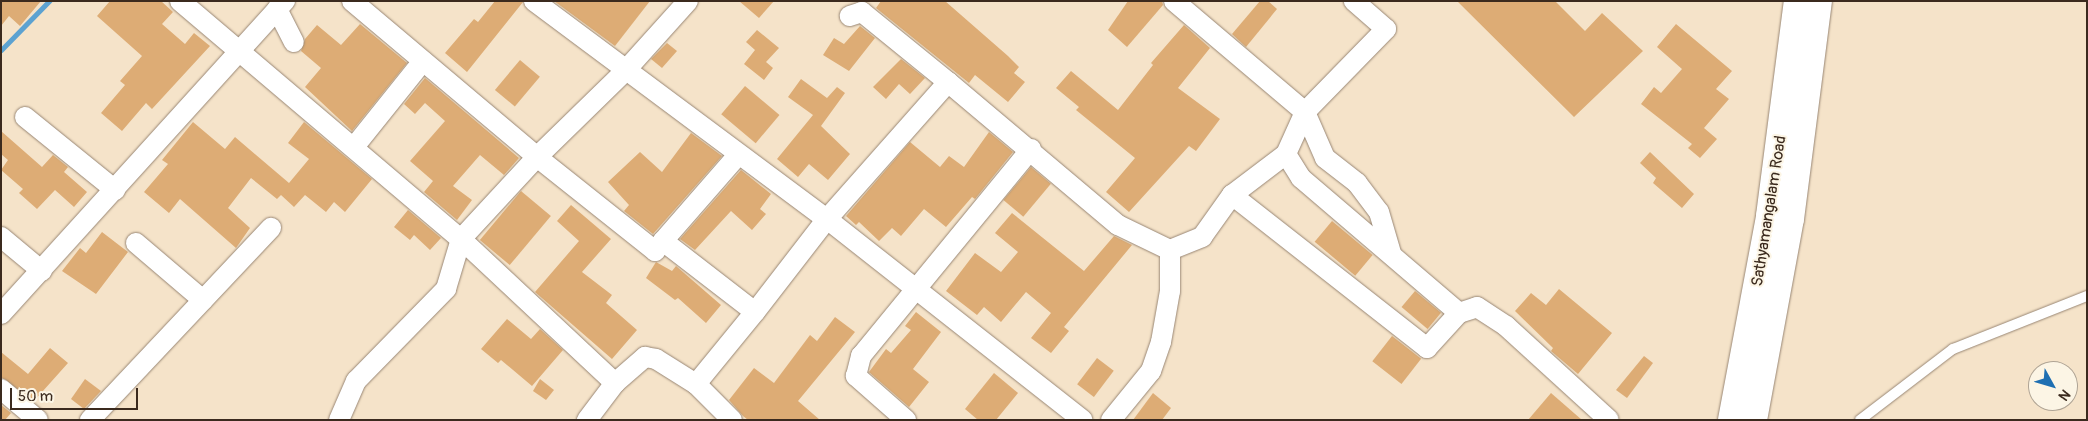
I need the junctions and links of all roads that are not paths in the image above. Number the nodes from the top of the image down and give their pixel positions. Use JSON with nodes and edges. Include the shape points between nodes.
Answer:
{"nodes":[{"id":1,"x":180,"y":1,"type":"edge"},
{"id":2,"x":352,"y":1,"type":"edge"},
{"id":3,"x":534,"y":1,"type":"edge"},
{"id":4,"x":688,"y":1,"type":"edge"},
{"id":5,"x":1174,"y":1,"type":"edge"},
{"id":6,"x":1354,"y":1,"type":"edge"},
{"id":7,"x":1798,"y":1,"type":"edge"},
{"id":8,"x":1818,"y":1,"type":"edge"},
{"id":9,"x":281,"y":5,"type":"edge"},
{"id":10,"x":850,"y":16,"type":"dead end"},
{"id":11,"x":294,"y":42,"type":"dead end"},
{"id":12,"x":241,"y":50,"type":"junction"},
{"id":13,"x":423,"y":61,"type":"junction"},
{"id":14,"x":625,"y":71,"type":"junction"},
{"id":15,"x":948,"y":82,"type":"junction"},
{"id":16,"x":1305,"y":112,"type":"junction"},
{"id":17,"x":25,"y":117,"type":"dead end"},
{"id":18,"x":354,"y":147,"type":"junction"},
{"id":19,"x":1031,"y":149,"type":"junction"},
{"id":20,"x":1286,"y":154,"type":"junction"},
{"id":21,"x":738,"y":155,"type":"junction"},
{"id":22,"x":537,"y":157,"type":"junction"},
{"id":23,"x":115,"y":190,"type":"junction"},
{"id":24,"x":1232,"y":195,"type":"junction"},
{"id":25,"x":827,"y":219,"type":"junction"},
{"id":26,"x":271,"y":228,"type":"dead end"},
{"id":27,"x":1,"y":237,"type":"edge"},
{"id":28,"x":461,"y":239,"type":"junction"},
{"id":29,"x":663,"y":241,"type":"junction"},
{"id":30,"x":136,"y":243,"type":"dead end"},
{"id":31,"x":1170,"y":250,"type":"junction"},
{"id":32,"x":1390,"y":253,"type":"junction"},
{"id":33,"x":42,"y":271,"type":"junction"},
{"id":34,"x":916,"y":289,"type":"junction"},
{"id":35,"x":2087,"y":296,"type":"edge"},
{"id":36,"x":204,"y":300,"type":"junction"},
{"id":37,"x":755,"y":312,"type":"junction"},
{"id":38,"x":1458,"y":313,"type":"junction"},
{"id":39,"x":1,"y":314,"type":"edge"},
{"id":40,"x":615,"y":383,"type":"junction"},
{"id":41,"x":696,"y":384,"type":"junction"},
{"id":42,"x":1,"y":389,"type":"edge"},
{"id":43,"x":729,"y":419,"type":"edge"},
{"id":44,"x":38,"y":420,"type":"edge"},
{"id":45,"x":90,"y":420,"type":"edge"},
{"id":46,"x":340,"y":420,"type":"edge"},
{"id":47,"x":587,"y":420,"type":"edge"},
{"id":48,"x":906,"y":420,"type":"edge"},
{"id":49,"x":1082,"y":420,"type":"edge"},
{"id":50,"x":1111,"y":420,"type":"edge"},
{"id":51,"x":1609,"y":420,"type":"edge"},
{"id":52,"x":1732,"y":420,"type":"edge"},
{"id":53,"x":1753,"y":420,"type":"edge"},
{"id":54,"x":1860,"y":420,"type":"edge"}],
"edges":[{"from":1,"to":12,"type":"street"},
{"from":2,"to":13,"type":"street"},
{"from":3,"to":14,"type":"street"},
{"from":4,"to":14,"type":"street"},
{"from":5,"to":16,"type":"street"},
{"from":6,"to":16,"type":"street","via":[[1386,28]]},
{"from":7,"to":52,"type":"highway","name":"Sathyamangalam Road","via":[[1770,216]]},
{"from":8,"to":53,"type":"highway","name":"Sathyamangalam Road","via":[[1790,220]]},
{"from":9,"to":11,"type":"street"},
{"from":9,"to":12,"type":"street"},
{"from":10,"to":15,"type":"street","via":[[862,12]]},
{"from":12,"to":18,"type":"street"},
{"from":12,"to":23,"type":"street"},
{"from":13,"to":18,"type":"street"},
{"from":13,"to":22,"type":"street"},
{"from":14,"to":21,"type":"street"},
{"from":14,"to":22,"type":"street"},
{"from":15,"to":19,"type":"street"},
{"from":15,"to":25,"type":"street"},
{"from":16,"to":20,"type":"street"},
{"from":16,"to":32,"type":"street","via":[[1325,158],[1357,183],[1379,212]]},
{"from":17,"to":23,"type":"street"},
{"from":18,"to":28,"type":"street"},
{"from":19,"to":31,"type":"street","via":[[1118,225]]},
{"from":19,"to":34,"type":"street"},
{"from":20,"to":24,"type":"street"},
{"from":20,"to":32,"type":"street","via":[[1301,178]]},
{"from":21,"to":25,"type":"street"},
{"from":21,"to":29,"type":"street"},
{"from":22,"to":28,"type":"street"},
{"from":22,"to":29,"type":"street","via":[[655,251]]},
{"from":23,"to":33,"type":"street"},
{"from":24,"to":31,"type":"street","via":[[1202,237]]},
{"from":24,"to":38,"type":"street","via":[[1427,348]]},
{"from":25,"to":34,"type":"street"},
{"from":25,"to":37,"type":"street"},
{"from":26,"to":36,"type":"street"},
{"from":27,"to":33,"type":"street"},
{"from":28,"to":40,"type":"street"},
{"from":28,"to":46,"type":"street","via":[[446,289],[356,381]]},
{"from":29,"to":37,"type":"street"},
{"from":30,"to":36,"type":"street"},
{"from":31,"to":50,"type":"street","via":[[1170,291],[1161,342],[1151,371]]},
{"from":32,"to":38,"type":"street"},
{"from":33,"to":39,"type":"street"},
{"from":34,"to":48,"type":"street","via":[[861,356],[856,367],[856,376]]},
{"from":34,"to":49,"type":"street"},
{"from":35,"to":54,"type":"lane","via":[[1953,349]]},
{"from":36,"to":45,"type":"street"},
{"from":37,"to":41,"type":"street"},
{"from":38,"to":51,"type":"street","via":[[1477,307],[1506,326]]},
{"from":40,"to":41,"type":"street","via":[[645,357],[656,359]]},
{"from":40,"to":47,"type":"street"},
{"from":41,"to":43,"type":"street"},
{"from":42,"to":44,"type":"street"}]}
